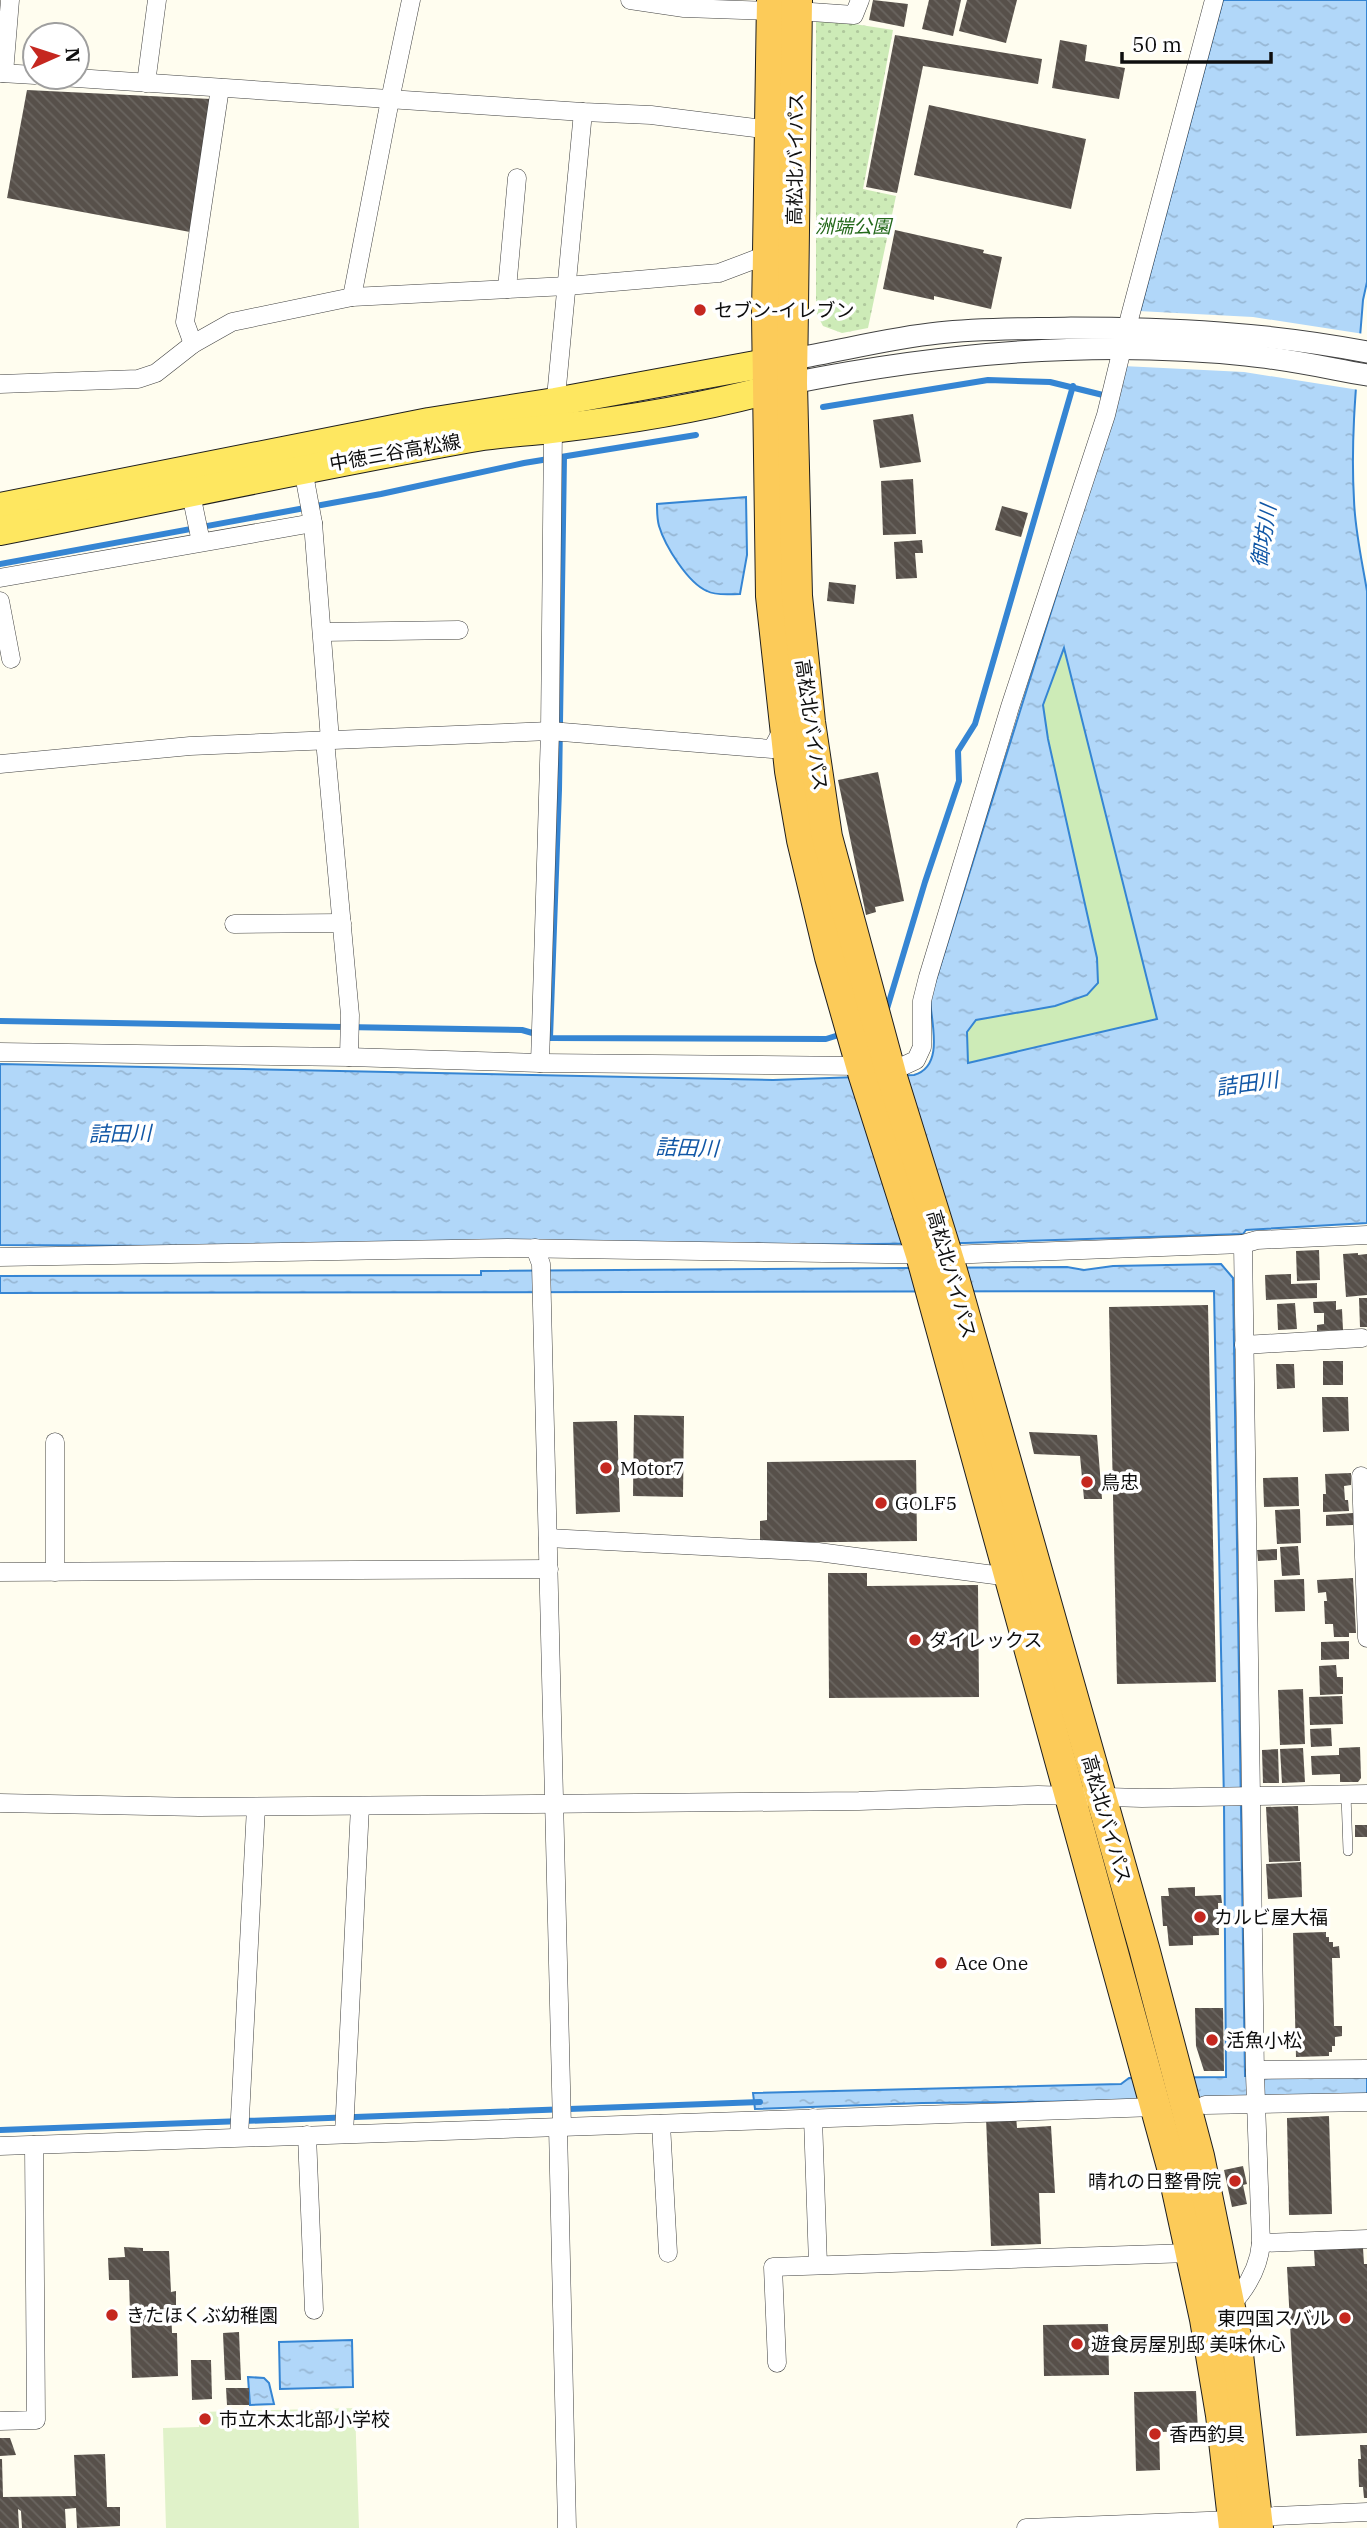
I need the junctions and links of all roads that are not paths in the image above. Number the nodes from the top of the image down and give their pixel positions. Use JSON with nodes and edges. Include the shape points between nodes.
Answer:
{"nodes":[{"id":1,"x":10,"y":0,"type":"edge"},
{"id":2,"x":157,"y":0,"type":"edge"},
{"id":3,"x":411,"y":0,"type":"edge"},
{"id":4,"x":630,"y":0,"type":"edge"},
{"id":5,"x":859,"y":0,"type":"edge"},
{"id":6,"x":1214,"y":0,"type":"edge"},
{"id":7,"x":784,"y":6,"type":"edge"},
{"id":8,"x":2,"y":73,"type":"edge"},
{"id":9,"x":21,"y":74,"type":"edge"},
{"id":10,"x":91,"y":79,"type":"edge"},
{"id":11,"x":146,"y":83,"type":"junction"},
{"id":12,"x":220,"y":88,"type":"junction"},
{"id":13,"x":390,"y":100,"type":"junction"},
{"id":14,"x":583,"y":113,"type":"junction"},
{"id":15,"x":783,"y":131,"type":"junction"},
{"id":16,"x":521,"y":189,"type":"dead end"},
{"id":17,"x":769,"y":259,"type":"junction"},
{"id":18,"x":567,"y":286,"type":"junction"},
{"id":19,"x":507,"y":289,"type":"junction"},
{"id":20,"x":352,"y":298,"type":"junction"},
{"id":21,"x":1127,"y":338,"type":"junction"},
{"id":22,"x":193,"y":344,"type":"junction"},
{"id":23,"x":1366,"y":352,"type":"edge"},
{"id":24,"x":780,"y":374,"type":"junction"},
{"id":25,"x":1364,"y":374,"type":"edge"},
{"id":26,"x":0,"y":384,"type":"edge"},
{"id":27,"x":553,"y":427,"type":"junction"},
{"id":28,"x":305,"y":481,"type":"junction"},
{"id":29,"x":193,"y":503,"type":"junction"},
{"id":30,"x":0,"y":507,"type":"edge"},
{"id":31,"x":313,"y":523,"type":"junction"},
{"id":32,"x":0,"y":531,"type":"edge"},
{"id":33,"x":201,"y":542,"type":"junction"},
{"id":34,"x":0,"y":578,"type":"edge"},
{"id":35,"x":0,"y":601,"type":"edge"},
{"id":36,"x":459,"y":630,"type":"dead end"},
{"id":37,"x":322,"y":632,"type":"junction"},
{"id":38,"x":11,"y":659,"type":"dead end"},
{"id":39,"x":785,"y":727,"type":"junction"},
{"id":40,"x":550,"y":731,"type":"junction"},
{"id":41,"x":328,"y":740,"type":"junction"},
{"id":42,"x":0,"y":764,"type":"edge"},
{"id":43,"x":342,"y":923,"type":"junction"},
{"id":44,"x":234,"y":924,"type":"dead end"},
{"id":45,"x":844,"y":954,"type":"junction"},
{"id":46,"x":350,"y":1050,"type":"junction"},
{"id":47,"x":0,"y":1052,"type":"edge"},
{"id":48,"x":540,"y":1056,"type":"junction"},
{"id":49,"x":876,"y":1068,"type":"junction"},
{"id":50,"x":1367,"y":1235,"type":"edge"},
{"id":51,"x":1243,"y":1244,"type":"junction"},
{"id":52,"x":934,"y":1255,"type":"junction"},
{"id":53,"x":538,"y":1256,"type":"junction"},
{"id":54,"x":0,"y":1257,"type":"edge"},
{"id":55,"x":947,"y":1302,"type":"junction"},
{"id":56,"x":1362,"y":1338,"type":"dead end"},
{"id":57,"x":1244,"y":1345,"type":"junction"},
{"id":58,"x":55,"y":1442,"type":"dead end"},
{"id":59,"x":1361,"y":1476,"type":"dead end"},
{"id":60,"x":548,"y":1538,"type":"junction"},
{"id":61,"x":549,"y":1569,"type":"junction"},
{"id":62,"x":0,"y":1572,"type":"edge"},
{"id":63,"x":55,"y":1572,"type":"junction"},
{"id":64,"x":1010,"y":1577,"type":"junction"},
{"id":65,"x":1367,"y":1639,"type":"edge"},
{"id":66,"x":1367,"y":1794,"type":"edge"},
{"id":67,"x":1346,"y":1795,"type":"junction"},
{"id":68,"x":1086,"y":1796,"type":"junction"},
{"id":69,"x":1250,"y":1797,"type":"junction"},
{"id":70,"x":0,"y":1802,"type":"edge"},
{"id":71,"x":555,"y":1804,"type":"junction"},
{"id":72,"x":360,"y":1806,"type":"junction"},
{"id":73,"x":256,"y":1807,"type":"junction"},
{"id":74,"x":1348,"y":1852,"type":"dead end"},
{"id":75,"x":1367,"y":2069,"type":"edge"},
{"id":76,"x":1255,"y":2072,"type":"junction"},
{"id":77,"x":1153,"y":2095,"type":"junction"},
{"id":78,"x":1367,"y":2102,"type":"edge"},
{"id":79,"x":1256,"y":2103,"type":"junction"},
{"id":80,"x":1196,"y":2107,"type":"junction"},
{"id":81,"x":813,"y":2118,"type":"junction"},
{"id":82,"x":661,"y":2124,"type":"junction"},
{"id":83,"x":560,"y":2127,"type":"junction"},
{"id":84,"x":344,"y":2134,"type":"junction"},
{"id":85,"x":307,"y":2135,"type":"junction"},
{"id":86,"x":239,"y":2137,"type":"junction"},
{"id":87,"x":34,"y":2145,"type":"junction"},
{"id":88,"x":0,"y":2146,"type":"edge"},
{"id":89,"x":1367,"y":2239,"type":"edge"},
{"id":90,"x":1261,"y":2243,"type":"junction"},
{"id":91,"x":668,"y":2253,"type":"dead end"},
{"id":92,"x":1190,"y":2253,"type":"junction"},
{"id":93,"x":818,"y":2265,"type":"junction"},
{"id":94,"x":1230,"y":2306,"type":"junction"},
{"id":95,"x":314,"y":2310,"type":"dead end"},
{"id":96,"x":777,"y":2363,"type":"dead end"},
{"id":97,"x":0,"y":2421,"type":"edge"},
{"id":98,"x":1367,"y":2512,"type":"edge"},
{"id":99,"x":1246,"y":2524,"type":"edge"},
{"id":100,"x":567,"y":2528,"type":"edge"},
{"id":101,"x":1026,"y":2528,"type":"edge"}],
"edges":[{"from":1,"to":8,"type":"street"},
{"from":2,"to":11,"type":"street"},
{"from":3,"to":13,"type":"street"},
{"from":4,"to":7,"type":"street","via":[[684,8]]},
{"from":5,"to":7,"type":"street","via":[[854,15]]},
{"from":6,"to":21,"type":"street"},
{"from":7,"to":15,"type":"highway","name":"高松北バイパス"},
{"from":8,"to":9,"type":"street"},
{"from":10,"to":11,"type":"street"},
{"from":11,"to":12,"type":"street"},
{"from":12,"to":13,"type":"street"},
{"from":12,"to":22,"type":"street","via":[[185,322]]},
{"from":13,"to":14,"type":"street"},
{"from":13,"to":20,"type":"street"},
{"from":14,"to":15,"type":"street","via":[[651,115]]},
{"from":14,"to":18,"type":"street"},
{"from":15,"to":17,"type":"highway","name":"高松北バイパス"},
{"from":15,"to":24,"type":"highway","name":"高松北バイパス"},
{"from":16,"to":19,"type":"street"},
{"from":17,"to":18,"type":"street","via":[[756,259],[719,273]]},
{"from":17,"to":24,"type":"highway","name":"高松北バイパス"},
{"from":18,"to":19,"type":"street"},
{"from":18,"to":27,"type":"street"},
{"from":19,"to":20,"type":"street"},
{"from":20,"to":22,"type":"street","via":[[232,322]]},
{"from":21,"to":23,"type":"street","via":[[1237,334]]},
{"from":21,"to":24,"type":"street"},
{"from":21,"to":25,"type":"street"},
{"from":21,"to":49,"type":"street","via":[[928,977],[922,1001],[922,1047],[916,1060],[903,1066]]},
{"from":22,"to":26,"type":"street","via":[[156,373],[138,379]]},
{"from":24,"to":27,"type":"main road","name":"中徳三谷高松線","via":[[725,401]]},
{"from":24,"to":39,"type":"highway","name":"高松北バイパス","via":[[771,596]]},
{"from":24,"to":45,"type":"highway","name":"高松北バイパス","via":[[802,659]]},
{"from":27,"to":28,"type":"main road","name":"中徳三谷高松線","via":[[489,435]]},
{"from":27,"to":30,"type":"main road","name":"中徳三谷高松線","via":[[429,422]]},
{"from":27,"to":40,"type":"street"},
{"from":28,"to":29,"type":"main road","name":"中徳三谷高松線"},
{"from":28,"to":31,"type":"street"},
{"from":29,"to":32,"type":"main road","name":"中徳三谷高松線"},
{"from":29,"to":33,"type":"street"},
{"from":31,"to":33,"type":"street"},
{"from":31,"to":37,"type":"street"},
{"from":33,"to":34,"type":"street"},
{"from":35,"to":38,"type":"street"},
{"from":36,"to":37,"type":"street"},
{"from":37,"to":41,"type":"street"},
{"from":39,"to":40,"type":"street","via":[[772,749]]},
{"from":39,"to":45,"type":"highway","name":"高松北バイパス","via":[[802,839]]},
{"from":40,"to":41,"type":"street"},
{"from":40,"to":48,"type":"street"},
{"from":41,"to":42,"type":"street","via":[[190,746]]},
{"from":41,"to":43,"type":"street"},
{"from":43,"to":44,"type":"street"},
{"from":43,"to":46,"type":"street"},
{"from":45,"to":49,"type":"highway","name":"高松北バイパス"},
{"from":46,"to":47,"type":"street"},
{"from":46,"to":48,"type":"street"},
{"from":48,"to":49,"type":"street"},
{"from":49,"to":52,"type":"highway","name":"高松北バイパス"},
{"from":50,"to":51,"type":"street"},
{"from":51,"to":52,"type":"street"},
{"from":51,"to":57,"type":"street"},
{"from":52,"to":53,"type":"street"},
{"from":52,"to":55,"type":"highway","name":"高松北バイパス"},
{"from":53,"to":54,"type":"street"},
{"from":53,"to":60,"type":"street"},
{"from":55,"to":64,"type":"highway","name":"高松北バイパス"},
{"from":55,"to":68,"type":"highway","name":"高松北バイパス"},
{"from":56,"to":57,"type":"street"},
{"from":57,"to":69,"type":"street"},
{"from":58,"to":63,"type":"street"},
{"from":59,"to":65,"type":"street"},
{"from":60,"to":61,"type":"street"},
{"from":60,"to":64,"type":"street","via":[[818,1552]]},
{"from":61,"to":63,"type":"street"},
{"from":61,"to":71,"type":"street"},
{"from":62,"to":63,"type":"street"},
{"from":64,"to":68,"type":"highway","name":"高松北バイパス"},
{"from":66,"to":67,"type":"street"},
{"from":67,"to":69,"type":"street"},
{"from":67,"to":74,"type":"lane"},
{"from":68,"to":69,"type":"street"},
{"from":68,"to":71,"type":"street"},
{"from":68,"to":77,"type":"highway","name":"高松北バイパス"},
{"from":68,"to":80,"type":"highway","name":"高松北バイパス","via":[[1144,1948],[1178,2076]]},
{"from":69,"to":76,"type":"street"},
{"from":70,"to":73,"type":"street"},
{"from":71,"to":72,"type":"street"},
{"from":71,"to":83,"type":"street"},
{"from":72,"to":73,"type":"street"},
{"from":72,"to":84,"type":"street"},
{"from":73,"to":86,"type":"street"},
{"from":75,"to":76,"type":"street"},
{"from":76,"to":79,"type":"street"},
{"from":77,"to":81,"type":"street"},
{"from":77,"to":92,"type":"highway","name":"高松北バイパス"},
{"from":78,"to":79,"type":"street"},
{"from":79,"to":80,"type":"street"},
{"from":79,"to":90,"type":"street"},
{"from":80,"to":94,"type":"highway","name":"高松北バイパス","via":[[1199,2156]]},
{"from":81,"to":82,"type":"street"},
{"from":81,"to":93,"type":"street"},
{"from":82,"to":83,"type":"street"},
{"from":82,"to":91,"type":"street"},
{"from":83,"to":84,"type":"street"},
{"from":83,"to":100,"type":"street"},
{"from":84,"to":85,"type":"street"},
{"from":85,"to":86,"type":"street"},
{"from":85,"to":95,"type":"street"},
{"from":86,"to":87,"type":"street"},
{"from":87,"to":88,"type":"street"},
{"from":87,"to":97,"type":"street","via":[[36,2420]]},
{"from":89,"to":90,"type":"street"},
{"from":90,"to":94,"type":"street","via":[[1248,2284]]},
{"from":92,"to":93,"type":"street"},
{"from":92,"to":99,"type":"highway","name":"高松北バイパス"},
{"from":93,"to":96,"type":"street","via":[[773,2267]]},
{"from":94,"to":99,"type":"highway","name":"高松北バイパス","via":[[1247,2419]]},
{"from":98,"to":99,"type":"street","via":[[1275,2516]]},
{"from":99,"to":101,"type":"street"}]}
